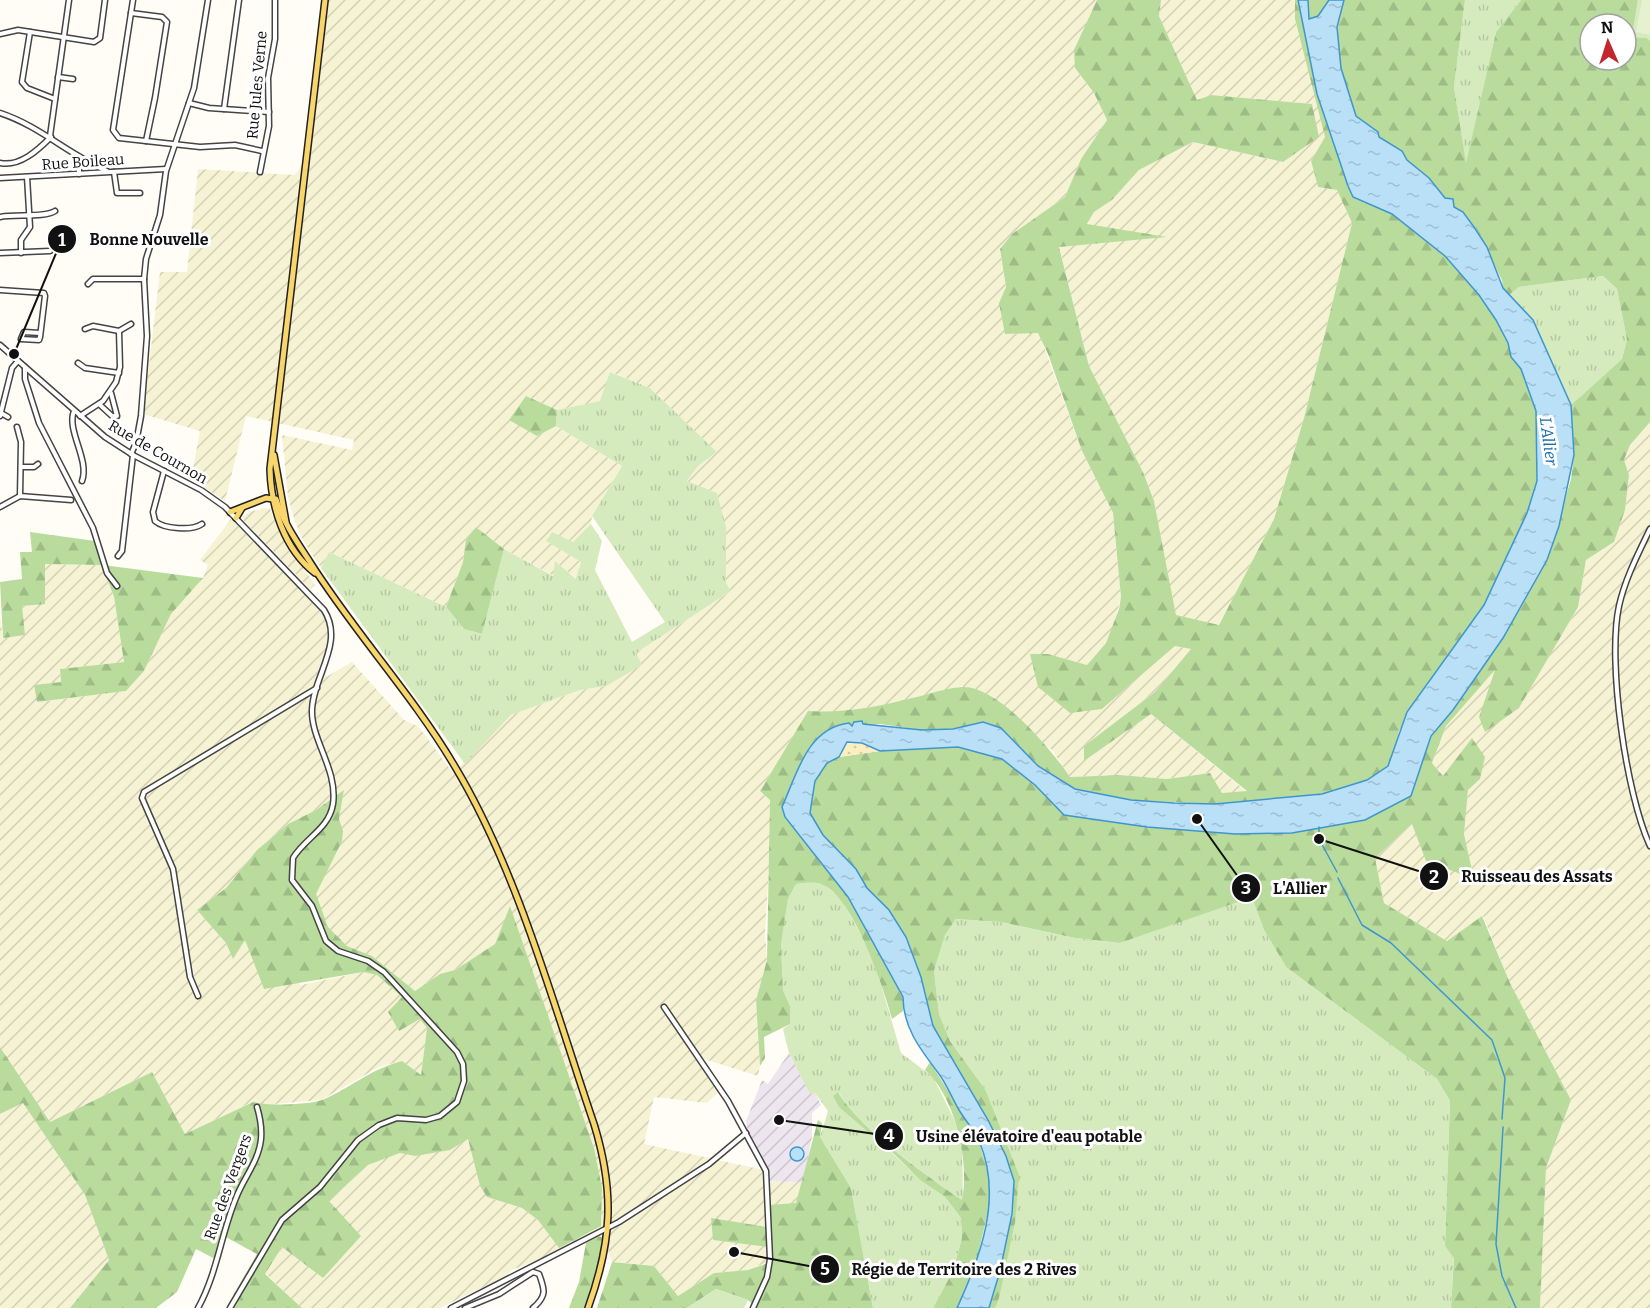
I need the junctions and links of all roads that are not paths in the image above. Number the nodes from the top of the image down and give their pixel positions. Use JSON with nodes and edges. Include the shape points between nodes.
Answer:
{"nodes":[{"id":1,"x":69,"y":0,"type":"edge"},
{"id":2,"x":105,"y":0,"type":"edge"},
{"id":3,"x":133,"y":0,"type":"edge"},
{"id":4,"x":208,"y":0,"type":"edge"},
{"id":5,"x":239,"y":0,"type":"edge"},
{"id":6,"x":275,"y":0,"type":"edge"},
{"id":7,"x":325,"y":0,"type":"edge"},
{"id":8,"x":131,"y":13,"type":"junction"},
{"id":9,"x":30,"y":32,"type":"junction"},
{"id":10,"x":0,"y":34,"type":"edge"},
{"id":11,"x":63,"y":38,"type":"junction"},
{"id":12,"x":58,"y":77,"type":"junction"},
{"id":13,"x":73,"y":79,"type":"dead end"},
{"id":14,"x":55,"y":99,"type":"junction"},
{"id":15,"x":189,"y":103,"type":"junction"},
{"id":16,"x":224,"y":109,"type":"junction"},
{"id":17,"x":0,"y":112,"type":"edge"},
{"id":18,"x":269,"y":112,"type":"junction"},
{"id":19,"x":50,"y":137,"type":"junction"},
{"id":20,"x":146,"y":141,"type":"junction"},
{"id":21,"x":176,"y":144,"type":"junction"},
{"id":22,"x":262,"y":151,"type":"junction"},
{"id":23,"x":79,"y":159,"type":"junction"},
{"id":24,"x":0,"y":163,"type":"edge"},
{"id":25,"x":92,"y":165,"type":"junction"},
{"id":26,"x":167,"y":169,"type":"junction"},
{"id":27,"x":108,"y":172,"type":"junction"},
{"id":28,"x":114,"y":172,"type":"junction"},
{"id":29,"x":260,"y":172,"type":"dead end"},
{"id":30,"x":90,"y":173,"type":"junction"},
{"id":31,"x":80,"y":174,"type":"junction"},
{"id":32,"x":27,"y":177,"type":"junction"},
{"id":33,"x":0,"y":178,"type":"edge"},
{"id":34,"x":140,"y":193,"type":"dead end"},
{"id":35,"x":55,"y":211,"type":"dead end"},
{"id":36,"x":29,"y":214,"type":"junction"},
{"id":37,"x":0,"y":218,"type":"edge"},
{"id":38,"x":50,"y":252,"type":"dead end"},
{"id":39,"x":0,"y":253,"type":"edge"},
{"id":40,"x":21,"y":253,"type":"junction"},
{"id":41,"x":144,"y":279,"type":"junction"},
{"id":42,"x":88,"y":285,"type":"dead end"},
{"id":43,"x":0,"y":290,"type":"edge"},
{"id":44,"x":131,"y":324,"type":"dead end"},
{"id":45,"x":85,"y":329,"type":"dead end"},
{"id":46,"x":119,"y":331,"type":"junction"},
{"id":47,"x":40,"y":333,"type":"junction"},
{"id":48,"x":0,"y":345,"type":"edge"},
{"id":49,"x":18,"y":361,"type":"junction"},
{"id":50,"x":78,"y":363,"type":"dead end"},
{"id":51,"x":25,"y":367,"type":"junction"},
{"id":52,"x":119,"y":373,"type":"junction"},
{"id":53,"x":111,"y":393,"type":"junction"},
{"id":54,"x":2,"y":400,"type":"edge"},
{"id":55,"x":99,"y":404,"type":"junction"},
{"id":56,"x":74,"y":411,"type":"junction"},
{"id":57,"x":0,"y":414,"type":"edge"},
{"id":58,"x":80,"y":416,"type":"junction"},
{"id":59,"x":8,"y":417,"type":"dead end"},
{"id":60,"x":17,"y":427,"type":"dead end"},
{"id":61,"x":132,"y":454,"type":"junction"},
{"id":62,"x":38,"y":464,"type":"dead end"},
{"id":63,"x":21,"y":467,"type":"junction"},
{"id":64,"x":164,"y":471,"type":"junction"},
{"id":65,"x":82,"y":481,"type":"dead end"},
{"id":66,"x":20,"y":496,"type":"junction"},
{"id":67,"x":276,"y":499,"type":"junction"},
{"id":68,"x":71,"y":500,"type":"dead end"},
{"id":69,"x":0,"y":507,"type":"edge"},
{"id":70,"x":242,"y":508,"type":"junction"},
{"id":71,"x":230,"y":512,"type":"junction"},
{"id":72,"x":236,"y":518,"type":"junction"},
{"id":73,"x":202,"y":524,"type":"dead end"},
{"id":74,"x":1650,"y":529,"type":"edge"},
{"id":75,"x":118,"y":556,"type":"dead end"},
{"id":76,"x":315,"y":573,"type":"junction"},
{"id":77,"x":117,"y":586,"type":"dead end"},
{"id":78,"x":317,"y":688,"type":"junction"},
{"id":79,"x":1650,"y":846,"type":"edge"},
{"id":80,"x":198,"y":996,"type":"dead end"},
{"id":81,"x":664,"y":1007,"type":"dead end"},
{"id":82,"x":257,"y":1107,"type":"dead end"},
{"id":83,"x":746,"y":1133,"type":"junction"},
{"id":84,"x":609,"y":1228,"type":"junction"},
{"id":85,"x":198,"y":1308,"type":"edge"},
{"id":86,"x":230,"y":1308,"type":"edge"},
{"id":87,"x":451,"y":1308,"type":"edge"},
{"id":88,"x":465,"y":1308,"type":"edge"},
{"id":89,"x":533,"y":1308,"type":"edge"},
{"id":90,"x":588,"y":1308,"type":"edge"},
{"id":91,"x":753,"y":1308,"type":"edge"}],
"edges":[{"from":1,"to":11,"type":"street"},
{"from":2,"to":11,"type":"street","via":[[100,38],[94,42]]},
{"from":3,"to":8,"type":"street"},
{"from":4,"to":15,"type":"street","via":[[201,59]]},
{"from":5,"to":16,"type":"street"},
{"from":6,"to":18,"type":"street","name":"Rue Jules Verne"},
{"from":7,"to":67,"type":"main road","via":[[273,450]]},
{"from":8,"to":20,"type":"street","via":[[113,130],[119,138]]},
{"from":8,"to":20,"type":"street","via":[[162,17],[167,22]]},
{"from":9,"to":10,"type":"street"},
{"from":9,"to":11,"type":"street"},
{"from":9,"to":14,"type":"street","via":[[22,82],[27,88]]},
{"from":11,"to":12,"type":"street"},
{"from":12,"to":13,"type":"street"},
{"from":12,"to":14,"type":"street"},
{"from":14,"to":19,"type":"street"},
{"from":15,"to":16,"type":"street"},
{"from":15,"to":21,"type":"street"},
{"from":16,"to":18,"type":"street"},
{"from":17,"to":19,"type":"street"},
{"from":18,"to":22,"type":"street","name":"Rue Jules Verne"},
{"from":19,"to":23,"type":"street"},
{"from":19,"to":24,"type":"street","via":[[23,160]]},
{"from":20,"to":21,"type":"street"},
{"from":21,"to":22,"type":"street","via":[[235,145]]},
{"from":21,"to":26,"type":"street"},
{"from":22,"to":29,"type":"street","name":"Rue Jules Verne"},
{"from":23,"to":25,"type":"street"},
{"from":23,"to":31,"type":"street"},
{"from":25,"to":27,"type":"street"},
{"from":25,"to":30,"type":"street"},
{"from":26,"to":28,"type":"street","name":"Rue Boileau"},
{"from":26,"to":41,"type":"street"},
{"from":27,"to":28,"type":"street","name":"Rue Boileau"},
{"from":27,"to":30,"type":"street","name":"Rue Boileau"},
{"from":28,"to":34,"type":"street","via":[[117,193]]},
{"from":30,"to":31,"type":"street","name":"Rue Boileau"},
{"from":31,"to":32,"type":"street","name":"Rue Boileau"},
{"from":32,"to":33,"type":"street","name":"Rue Boileau"},
{"from":32,"to":36,"type":"street"},
{"from":35,"to":36,"type":"street"},
{"from":36,"to":37,"type":"street"},
{"from":36,"to":40,"type":"street","via":[[30,229],[21,240]]},
{"from":38,"to":40,"type":"street"},
{"from":39,"to":40,"type":"street"},
{"from":41,"to":42,"type":"street","via":[[93,279]]},
{"from":41,"to":61,"type":"street","via":[[147,336],[140,424]]},
{"from":43,"to":47,"type":"street","via":[[44,293]]},
{"from":44,"to":46,"type":"street"},
{"from":45,"to":46,"type":"street","via":[[93,326]]},
{"from":46,"to":52,"type":"street"},
{"from":47,"to":47,"type":"street","via":[[36,341],[21,339],[24,332]]},
{"from":48,"to":49,"type":"street","name":"Rue de Cournon"},
{"from":49,"to":51,"type":"street","name":"Rue de Cournon"},
{"from":49,"to":54,"type":"street"},
{"from":50,"to":52,"type":"street","via":[[85,368]]},
{"from":51,"to":56,"type":"street","name":"Rue de Cournon"},
{"from":51,"to":77,"type":"street","via":[[25,379],[42,428],[93,528],[107,573]]},
{"from":52,"to":53,"type":"street"},
{"from":53,"to":55,"type":"street"},
{"from":53,"to":55,"type":"street","via":[[117,416]]},
{"from":54,"to":57,"type":"street"},
{"from":55,"to":58,"type":"street"},
{"from":56,"to":58,"type":"street","name":"Rue de Cournon"},
{"from":56,"to":65,"type":"street","via":[[84,471]]},
{"from":57,"to":59,"type":"street"},
{"from":58,"to":61,"type":"street","name":"Rue de Cournon"},
{"from":60,"to":63,"type":"street"},
{"from":61,"to":64,"type":"street","name":"Rue de Cournon"},
{"from":61,"to":75,"type":"street","via":[[122,550]]},
{"from":62,"to":63,"type":"street"},
{"from":63,"to":66,"type":"street"},
{"from":64,"to":71,"type":"street","name":"Rue de Cournon"},
{"from":64,"to":73,"type":"street","via":[[154,521],[196,528]]},
{"from":66,"to":68,"type":"street"},
{"from":66,"to":69,"type":"street"},
{"from":67,"to":70,"type":"main road"},
{"from":67,"to":76,"type":"main road"},
{"from":67,"to":76,"type":"main road","via":[[286,537]]},
{"from":70,"to":71,"type":"main road"},
{"from":70,"to":72,"type":"main road"},
{"from":71,"to":72,"type":"street","name":"Rue de Cournon"},
{"from":72,"to":78,"type":"street","name":"Rue de Cournon","via":[[332,622],[332,640]]},
{"from":74,"to":79,"type":"street","via":[[1625,582],[1615,642],[1629,776]]},
{"from":76,"to":84,"type":"main road","via":[[439,741],[480,811],[518,905],[606,1165]]},
{"from":78,"to":80,"type":"street","via":[[144,792],[142,798],[173,869],[190,977]]},
{"from":78,"to":86,"type":"street","via":[[312,716],[328,762],[333,804],[322,827],[293,858],[292,880],[312,906],[329,944],[380,968],[452,1045],[463,1064],[464,1081],[457,1102],[440,1116],[426,1120],[397,1118],[358,1140],[320,1187],[282,1220]]},
{"from":81,"to":83,"type":"street"},
{"from":82,"to":85,"type":"street","name":"Rue des Vergers","via":[[261,1140],[236,1196]]},
{"from":83,"to":84,"type":"street","via":[[709,1164]]},
{"from":83,"to":91,"type":"street","via":[[766,1171],[770,1228],[767,1277]]},
{"from":84,"to":87,"type":"street"},
{"from":84,"to":90,"type":"main road"},
{"from":88,"to":89,"type":"street","via":[[499,1294],[532,1272],[539,1274],[545,1290],[544,1298]]}]}
